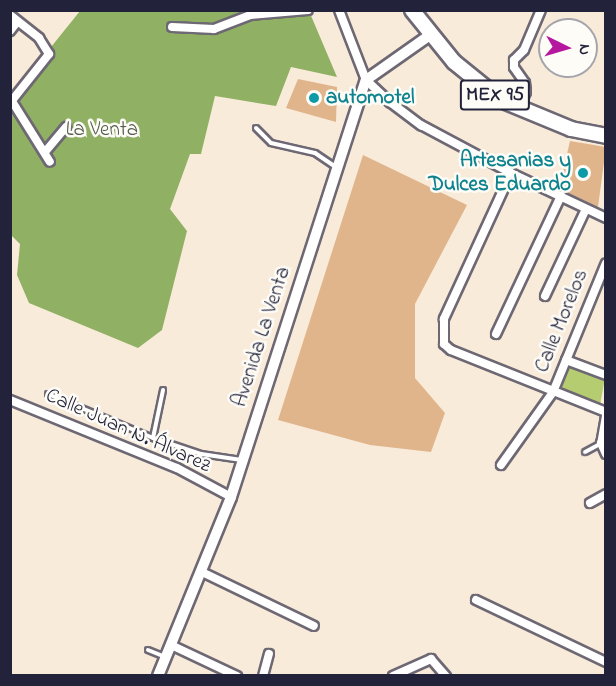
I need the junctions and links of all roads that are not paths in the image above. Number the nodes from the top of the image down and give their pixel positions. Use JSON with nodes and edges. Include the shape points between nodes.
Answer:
{"nodes":[{"id":1,"x":308,"y":10,"type":"edge"},
{"id":2,"x":339,"y":10,"type":"edge"},
{"id":3,"x":412,"y":10,"type":"edge"},
{"id":4,"x":540,"y":10,"type":"edge"},
{"id":5,"x":10,"y":15,"type":"edge"},
{"id":6,"x":17,"y":22,"type":"junction"},
{"id":7,"x":172,"y":27,"type":"dead end"},
{"id":8,"x":10,"y":31,"type":"edge"},
{"id":9,"x":430,"y":35,"type":"junction"},
{"id":10,"x":366,"y":80,"type":"junction"},
{"id":11,"x":11,"y":100,"type":"edge"},
{"id":12,"x":519,"y":109,"type":"junction"},
{"id":13,"x":66,"y":127,"type":"dead end"},
{"id":14,"x":256,"y":128,"type":"dead end"},
{"id":15,"x":606,"y":136,"type":"edge"},
{"id":16,"x":45,"y":152,"type":"junction"},
{"id":17,"x":50,"y":162,"type":"dead end"},
{"id":18,"x":337,"y":167,"type":"junction"},
{"id":19,"x":511,"y":173,"type":"junction"},
{"id":20,"x":561,"y":196,"type":"junction"},
{"id":21,"x":586,"y":209,"type":"junction"},
{"id":22,"x":606,"y":218,"type":"edge"},
{"id":23,"x":606,"y":263,"type":"edge"},
{"id":24,"x":545,"y":296,"type":"dead end"},
{"id":25,"x":496,"y":334,"type":"dead end"},
{"id":26,"x":566,"y":360,"type":"junction"},
{"id":27,"x":606,"y":375,"type":"edge"},
{"id":28,"x":164,"y":390,"type":"dead end"},
{"id":29,"x":553,"y":392,"type":"junction"},
{"id":30,"x":48,"y":394,"type":"dead end"},
{"id":31,"x":10,"y":400,"type":"edge"},
{"id":32,"x":606,"y":414,"type":"edge"},
{"id":33,"x":153,"y":438,"type":"junction"},
{"id":34,"x":601,"y":443,"type":"junction"},
{"id":35,"x":585,"y":452,"type":"dead end"},
{"id":36,"x":606,"y":454,"type":"edge"},
{"id":37,"x":243,"y":460,"type":"junction"},
{"id":38,"x":501,"y":465,"type":"dead end"},
{"id":39,"x":606,"y":494,"type":"edge"},
{"id":40,"x":231,"y":497,"type":"junction"},
{"id":41,"x":590,"y":503,"type":"dead end"},
{"id":42,"x":202,"y":572,"type":"junction"},
{"id":43,"x":476,"y":600,"type":"dead end"},
{"id":44,"x":314,"y":626,"type":"dead end"},
{"id":45,"x":171,"y":645,"type":"junction"},
{"id":46,"x":148,"y":650,"type":"dead end"},
{"id":47,"x":269,"y":654,"type":"dead end"},
{"id":48,"x":166,"y":657,"type":"junction"},
{"id":49,"x":606,"y":662,"type":"edge"},
{"id":50,"x":159,"y":675,"type":"edge"},
{"id":51,"x":237,"y":675,"type":"edge"},
{"id":52,"x":263,"y":675,"type":"edge"},
{"id":53,"x":393,"y":675,"type":"edge"},
{"id":54,"x":446,"y":675,"type":"edge"}],
"edges":[{"from":1,"to":7,"type":"street","via":[[250,15],[214,29]]},
{"from":2,"to":10,"type":"street"},
{"from":3,"to":9,"type":"highway","number":"MEX 95"},
{"from":4,"to":12,"type":"street","via":[[524,50],[514,60],[526,92]]},
{"from":5,"to":6,"type":"street"},
{"from":6,"to":8,"type":"street"},
{"from":6,"to":11,"type":"street","via":[[39,38],[49,54]]},
{"from":9,"to":10,"type":"main road"},
{"from":9,"to":12,"type":"highway","number":"MEX 95","via":[[478,83]]},
{"from":10,"to":18,"type":"main road","name":"Avenida La Venta"},
{"from":10,"to":19,"type":"street","via":[[421,125]]},
{"from":11,"to":16,"type":"street"},
{"from":12,"to":15,"type":"highway","number":"MEX 95","via":[[571,129]]},
{"from":13,"to":16,"type":"street"},
{"from":14,"to":18,"type":"lane","via":[[271,143],[315,153]]},
{"from":16,"to":17,"type":"street"},
{"from":18,"to":37,"type":"main road","name":"Avenida La Venta"},
{"from":19,"to":20,"type":"street"},
{"from":19,"to":29,"type":"street","via":[[444,319],[444,344]]},
{"from":20,"to":21,"type":"street"},
{"from":20,"to":25,"type":"street"},
{"from":21,"to":22,"type":"street"},
{"from":21,"to":24,"type":"street"},
{"from":23,"to":26,"type":"street","name":"Calle Morelos"},
{"from":26,"to":27,"type":"street"},
{"from":26,"to":29,"type":"street","name":"Calle Morelos"},
{"from":28,"to":33,"type":"lane"},
{"from":29,"to":32,"type":"street"},
{"from":29,"to":38,"type":"street","name":"Calle Morelos"},
{"from":30,"to":33,"type":"lane"},
{"from":31,"to":40,"type":"street","name":"Calle Juan N. Álvarez","via":[[177,468]]},
{"from":32,"to":34,"type":"street"},
{"from":33,"to":37,"type":"lane","via":[[201,454]]},
{"from":34,"to":35,"type":"lane"},
{"from":34,"to":36,"type":"street"},
{"from":37,"to":40,"type":"main road","name":"Avenida La Venta"},
{"from":39,"to":41,"type":"street"},
{"from":40,"to":42,"type":"main road","name":"Avenida La Venta"},
{"from":42,"to":44,"type":"street"},
{"from":42,"to":45,"type":"main road","name":"Avenida La Venta"},
{"from":43,"to":49,"type":"street"},
{"from":45,"to":48,"type":"main road","name":"Avenida La Venta"},
{"from":45,"to":51,"type":"street"},
{"from":46,"to":48,"type":"lane"},
{"from":47,"to":52,"type":"street"},
{"from":48,"to":50,"type":"main road","name":"Avenida La Venta"},
{"from":53,"to":54,"type":"street","via":[[431,659]]}]}
